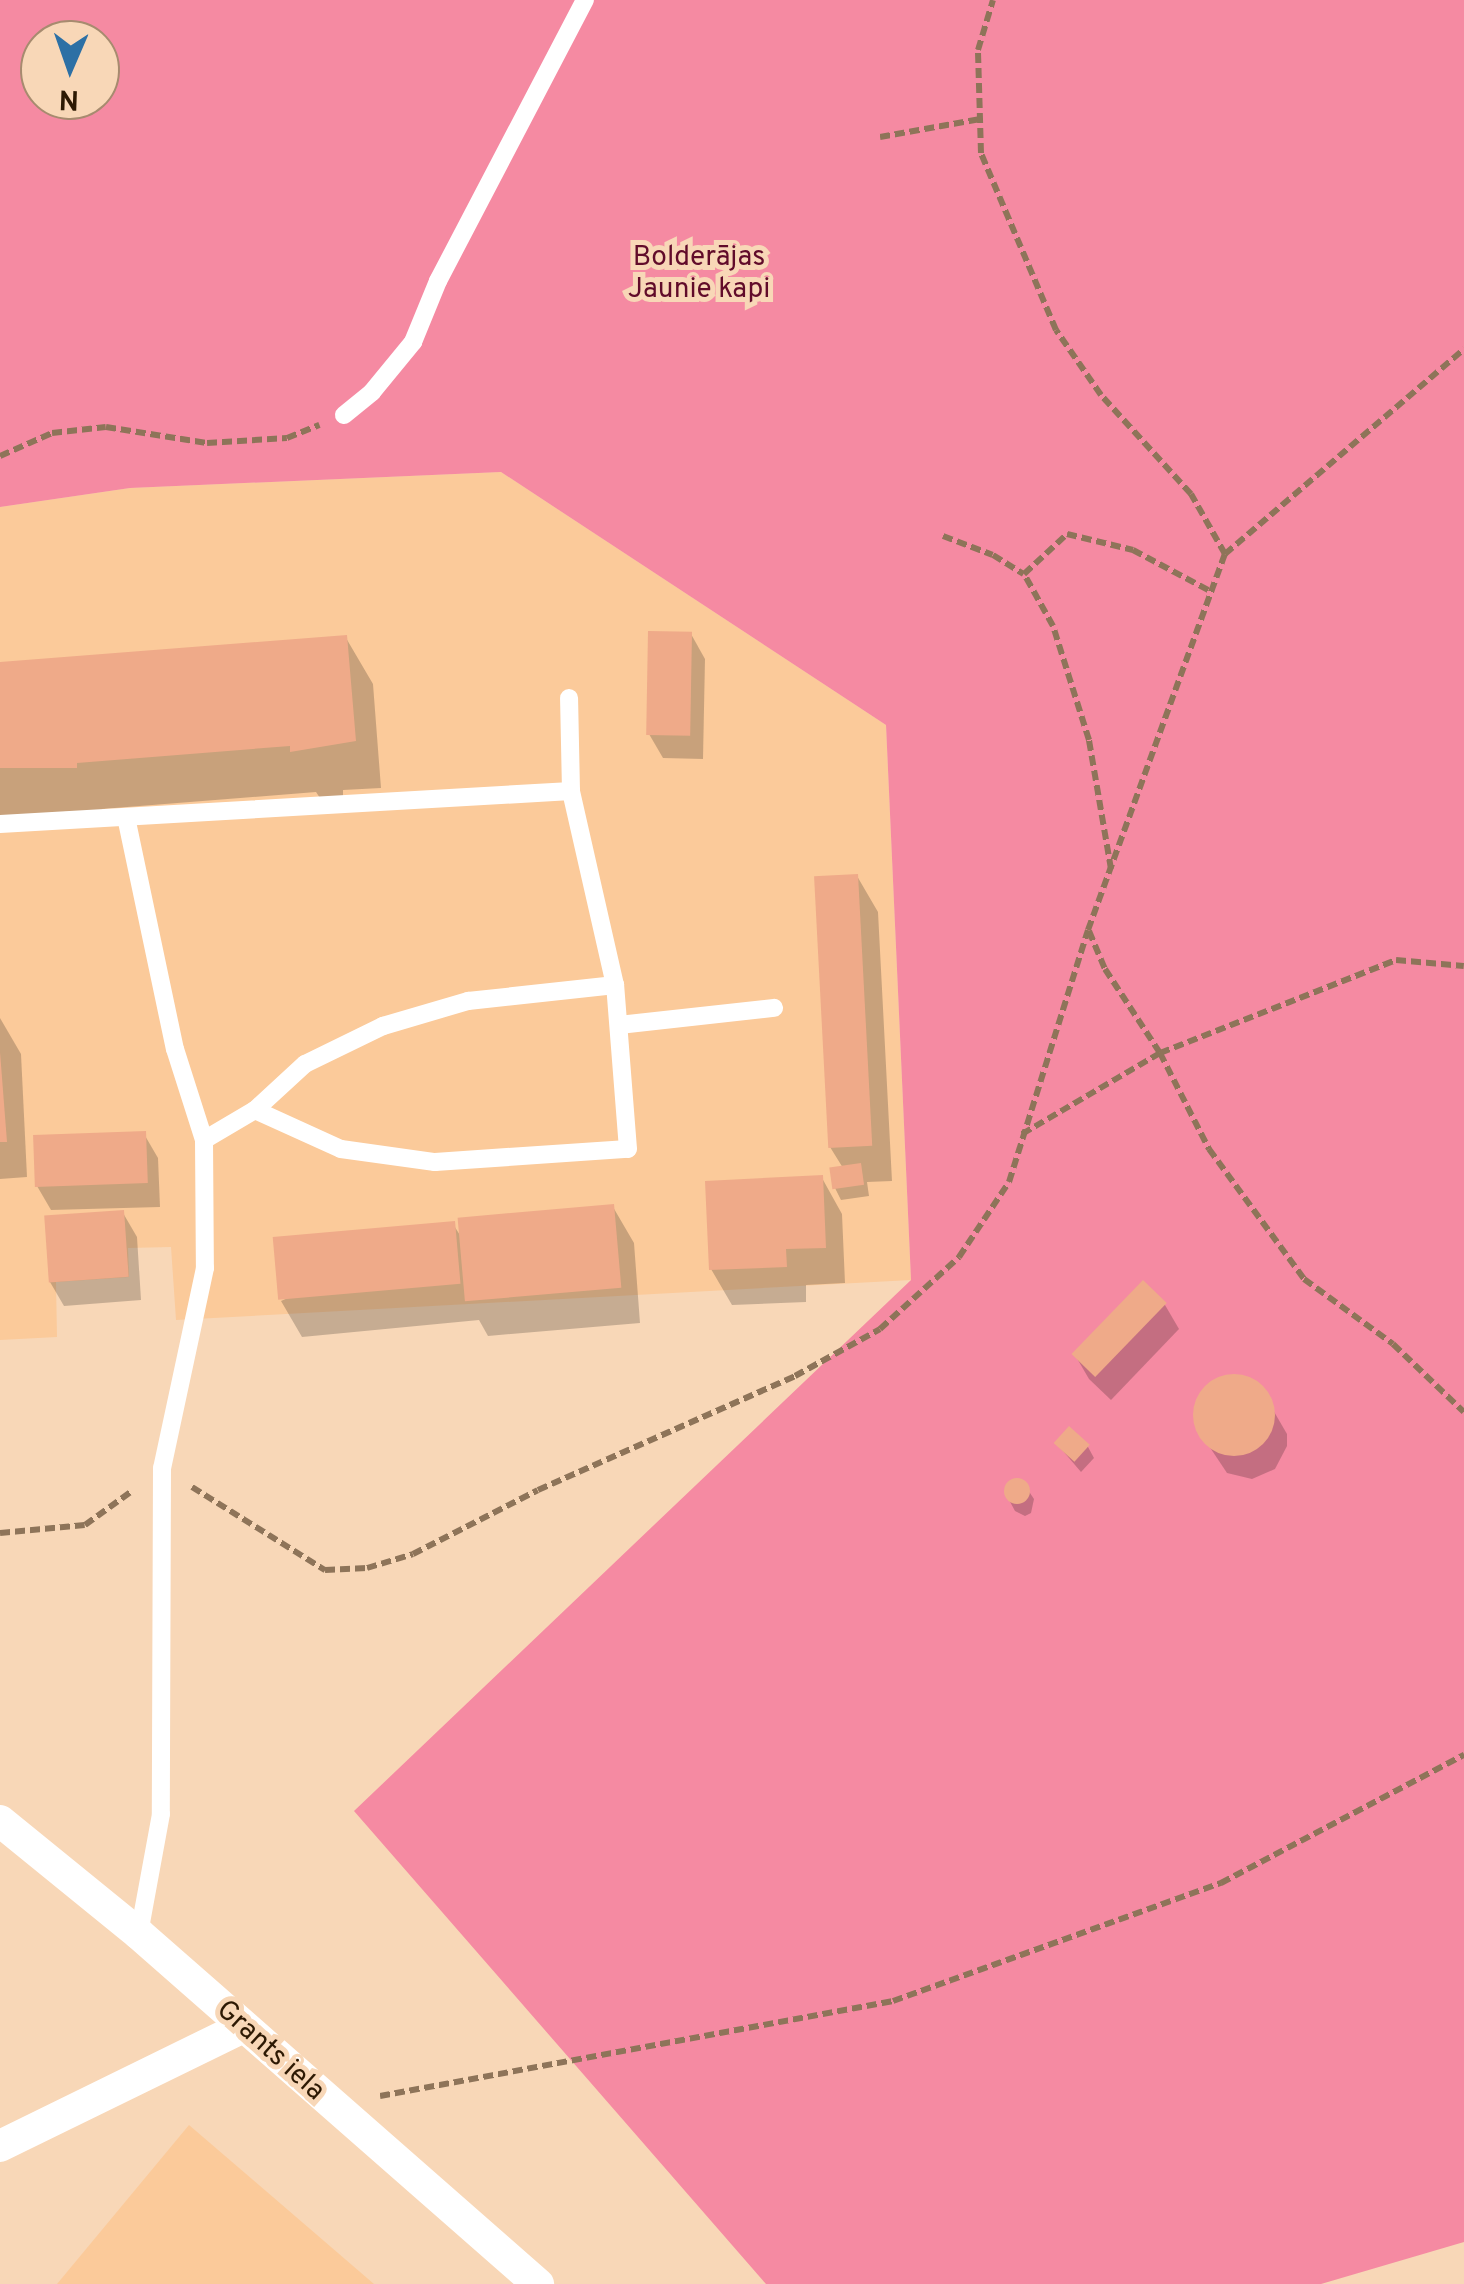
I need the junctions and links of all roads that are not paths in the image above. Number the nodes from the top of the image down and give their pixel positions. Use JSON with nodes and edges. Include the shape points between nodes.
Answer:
{"nodes":[{"id":1,"x":586,"y":0,"type":"edge"},
{"id":2,"x":344,"y":415,"type":"road end"},
{"id":3,"x":569,"y":698,"type":"dead end"},
{"id":4,"x":570,"y":791,"type":"junction"},
{"id":5,"x":126,"y":817,"type":"junction"},
{"id":6,"x":0,"y":824,"type":"edge"},
{"id":7,"x":615,"y":985,"type":"junction"},
{"id":8,"x":774,"y":1008,"type":"dead end"},
{"id":9,"x":620,"y":1025,"type":"junction"},
{"id":10,"x":255,"y":1110,"type":"junction"},
{"id":11,"x":204,"y":1140,"type":"junction"},
{"id":12,"x":0,"y":1821,"type":"edge"},
{"id":13,"x":139,"y":1934,"type":"junction"},
{"id":14,"x":243,"y":2027,"type":"junction"},
{"id":15,"x":0,"y":2146,"type":"edge"},
{"id":16,"x":538,"y":2284,"type":"edge"}],
"edges":[{"from":1,"to":2,"type":"lane","via":[[412,342]]},
{"from":3,"to":4,"type":"lane"},
{"from":4,"to":5,"type":"lane"},
{"from":4,"to":7,"type":"lane"},
{"from":5,"to":6,"type":"lane"},
{"from":5,"to":11,"type":"lane","via":[[175,1048]]},
{"from":7,"to":9,"type":"lane"},
{"from":7,"to":10,"type":"lane","via":[[468,1001],[383,1026],[306,1064]]},
{"from":8,"to":9,"type":"lane"},
{"from":9,"to":10,"type":"lane","via":[[628,1149],[435,1162],[341,1149]]},
{"from":10,"to":11,"type":"lane"},
{"from":11,"to":13,"type":"lane","via":[[206,1268],[162,1468],[162,1814]]},
{"from":12,"to":13,"type":"street","name":"Grants iela"},
{"from":13,"to":14,"type":"street","name":"Grants iela"},
{"from":14,"to":15,"type":"street"},
{"from":14,"to":16,"type":"street","name":"Grants iela"}]}
